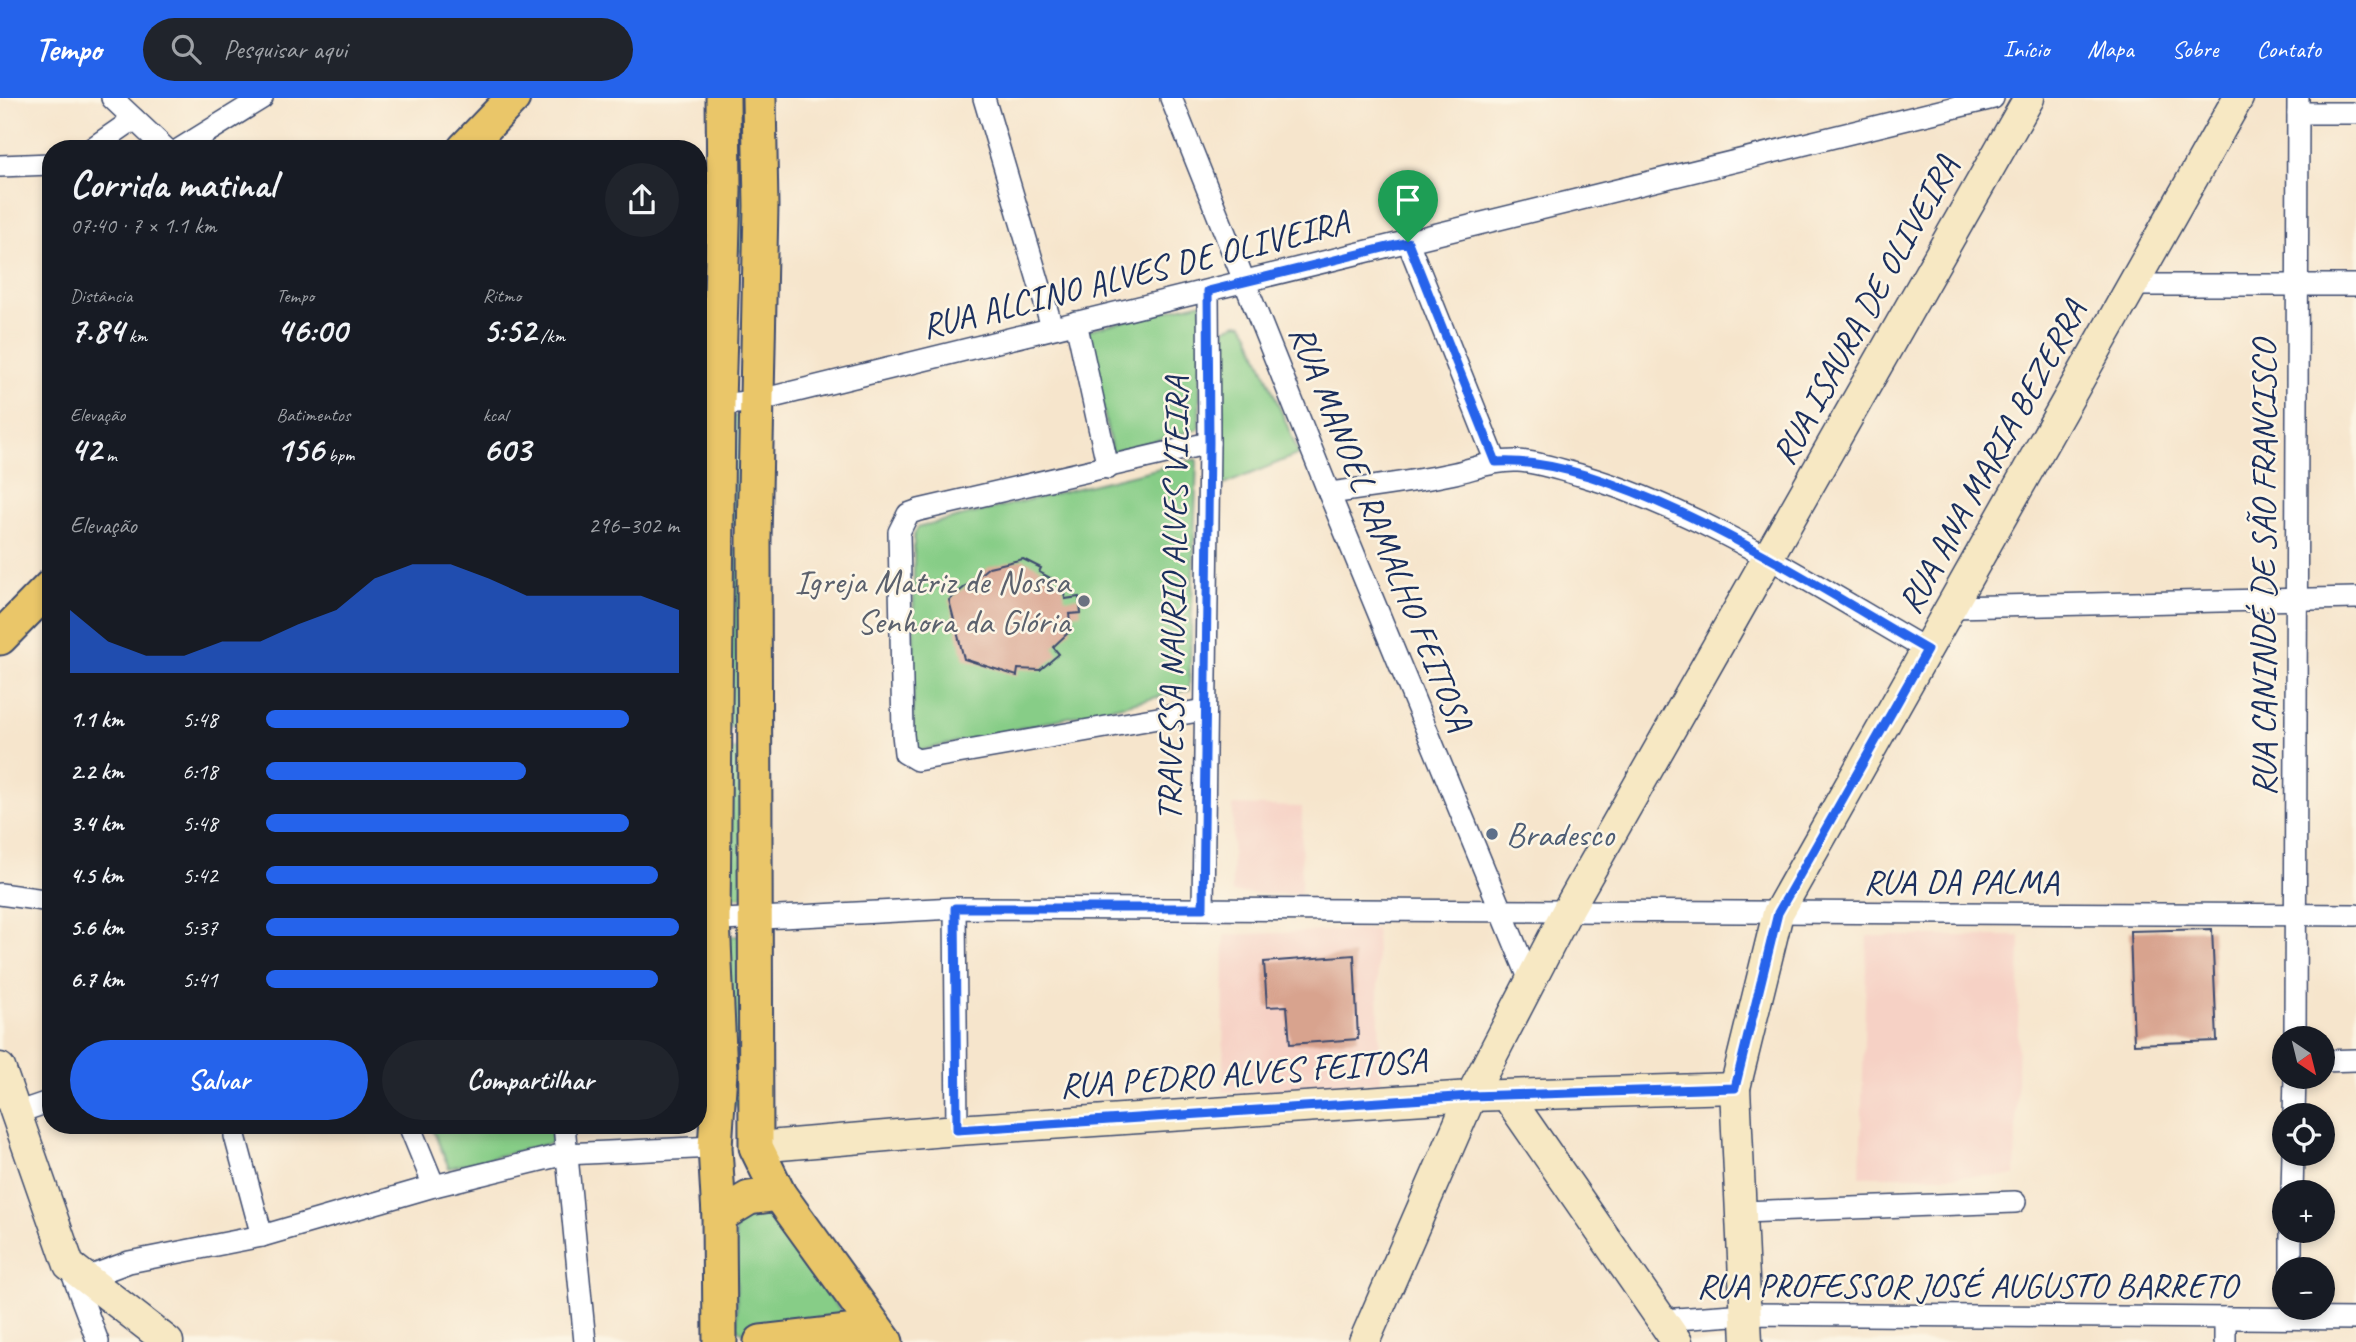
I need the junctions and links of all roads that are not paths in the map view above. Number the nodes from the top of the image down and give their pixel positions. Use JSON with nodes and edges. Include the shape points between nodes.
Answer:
{"nodes":[{"id":1,"x":112,"y":98,"type":"edge"},
{"id":2,"x":262,"y":98,"type":"edge"},
{"id":3,"x":513,"y":98,"type":"edge"},
{"id":4,"x":723,"y":98,"type":"edge"},
{"id":5,"x":759,"y":98,"type":"edge"},
{"id":6,"x":984,"y":98,"type":"edge"},
{"id":7,"x":1171,"y":98,"type":"edge"},
{"id":8,"x":1993,"y":98,"type":"edge"},
{"id":9,"x":2029,"y":98,"type":"edge"},
{"id":10,"x":2238,"y":98,"type":"edge"},
{"id":11,"x":2298,"y":106,"type":"edge"},
{"id":12,"x":2356,"y":113,"type":"edge"},
{"id":13,"x":134,"y":119,"type":"junction"},
{"id":14,"x":104,"y":140,"type":"edge"},
{"id":15,"x":156,"y":140,"type":"edge"},
{"id":16,"x":194,"y":140,"type":"edge"},
{"id":17,"x":473,"y":140,"type":"edge"},
{"id":18,"x":42,"y":164,"type":"edge"},
{"id":19,"x":0,"y":166,"type":"edge"},
{"id":20,"x":1408,"y":242,"type":"junction"},
{"id":21,"x":1245,"y":281,"type":"junction"},
{"id":22,"x":2133,"y":285,"type":"junction"},
{"id":23,"x":2296,"y":285,"type":"junction"},
{"id":24,"x":2356,"y":285,"type":"edge"},
{"id":25,"x":1208,"y":291,"type":"junction"},
{"id":26,"x":1076,"y":322,"type":"junction"},
{"id":27,"x":1052,"y":327,"type":"junction"},
{"id":28,"x":756,"y":401,"type":"junction"},
{"id":29,"x":708,"y":405,"type":"edge"},
{"id":30,"x":1209,"y":443,"type":"junction"},
{"id":31,"x":1496,"y":462,"type":"junction"},
{"id":32,"x":1108,"y":468,"type":"junction"},
{"id":33,"x":1329,"y":493,"type":"junction"},
{"id":34,"x":717,"y":538,"type":"junction"},
{"id":35,"x":754,"y":539,"type":"junction"},
{"id":36,"x":1769,"y":560,"type":"junction"},
{"id":37,"x":42,"y":595,"type":"edge"},
{"id":38,"x":2297,"y":598,"type":"junction"},
{"id":39,"x":2356,"y":598,"type":"edge"},
{"id":40,"x":1952,"y":607,"type":"junction"},
{"id":41,"x":0,"y":638,"type":"edge"},
{"id":42,"x":1927,"y":650,"type":"junction"},
{"id":43,"x":1205,"y":710,"type":"junction"},
{"id":44,"x":714,"y":738,"type":"junction"},
{"id":45,"x":754,"y":738,"type":"junction"},
{"id":46,"x":0,"y":894,"type":"edge"},
{"id":47,"x":707,"y":898,"type":"edge"},
{"id":48,"x":42,"y":900,"type":"edge"},
{"id":49,"x":955,"y":908,"type":"junction"},
{"id":50,"x":1203,"y":908,"type":"junction"},
{"id":51,"x":1502,"y":913,"type":"junction"},
{"id":52,"x":1566,"y":913,"type":"junction"},
{"id":53,"x":1778,"y":913,"type":"junction"},
{"id":54,"x":2296,"y":915,"type":"junction"},
{"id":55,"x":2356,"y":915,"type":"edge"},
{"id":56,"x":755,"y":917,"type":"junction"},
{"id":57,"x":707,"y":921,"type":"edge"},
{"id":58,"x":707,"y":932,"type":"edge"},
{"id":59,"x":1531,"y":982,"type":"junction"},
{"id":60,"x":2295,"y":1026,"type":"edge"},
{"id":61,"x":2356,"y":1060,"type":"edge"},
{"id":62,"x":2335,"y":1061,"type":"edge"},
{"id":63,"x":0,"y":1068,"type":"edge"},
{"id":64,"x":1735,"y":1088,"type":"junction"},
{"id":65,"x":1471,"y":1096,"type":"junction"},
{"id":66,"x":1507,"y":1096,"type":"junction"},
{"id":67,"x":42,"y":1104,"type":"edge"},
{"id":68,"x":16,"y":1113,"type":"junction"},
{"id":69,"x":957,"y":1130,"type":"junction"},
{"id":70,"x":413,"y":1134,"type":"edge"},
{"id":71,"x":564,"y":1134,"type":"edge"},
{"id":72,"x":235,"y":1136,"type":"dead end"},
{"id":73,"x":715,"y":1147,"type":"junction"},
{"id":74,"x":756,"y":1147,"type":"junction"},
{"id":75,"x":565,"y":1154,"type":"junction"},
{"id":76,"x":434,"y":1186,"type":"junction"},
{"id":77,"x":779,"y":1194,"type":"junction"},
{"id":78,"x":2015,"y":1202,"type":"dead end"},
{"id":79,"x":1743,"y":1212,"type":"junction"},
{"id":80,"x":719,"y":1216,"type":"junction"},
{"id":81,"x":262,"y":1236,"type":"junction"},
{"id":82,"x":77,"y":1272,"type":"junction"},
{"id":83,"x":2272,"y":1314,"type":"edge"},
{"id":84,"x":2335,"y":1317,"type":"edge"},
{"id":85,"x":2225,"y":1318,"type":"junction"},
{"id":86,"x":2356,"y":1319,"type":"edge"},
{"id":87,"x":1747,"y":1328,"type":"edge"},
{"id":88,"x":1669,"y":1331,"type":"edge"},
{"id":89,"x":880,"y":1335,"type":"edge"},
{"id":90,"x":98,"y":1342,"type":"edge"},
{"id":91,"x":168,"y":1342,"type":"edge"},
{"id":92,"x":585,"y":1342,"type":"edge"},
{"id":93,"x":720,"y":1342,"type":"edge"},
{"id":94,"x":761,"y":1342,"type":"edge"},
{"id":95,"x":1364,"y":1342,"type":"edge"},
{"id":96,"x":2225,"y":1342,"type":"edge"}],
"edges":[{"from":1,"to":13,"type":"street"},
{"from":2,"to":16,"type":"street"},
{"from":3,"to":17,"type":"main road"},
{"from":4,"to":29,"type":"main road","via":[[724,190]]},
{"from":5,"to":28,"type":"main road"},
{"from":6,"to":27,"type":"street"},
{"from":7,"to":21,"type":"street","name":"RUA MANOEL RAMALHO FEITOSA"},
{"from":8,"to":20,"type":"street","name":"RUA ALCINO ALVES DE OLIVEIRA"},
{"from":9,"to":36,"type":"street","name":"RUA ISAURA DE OLIVEIRA"},
{"from":10,"to":22,"type":"street","name":"RUA ANA MARIA BEZERRA"},
{"from":11,"to":12,"type":"street"},
{"from":11,"to":23,"type":"street","name":"RUA CANINDÉ DE SÃO FRANCISCO"},
{"from":13,"to":14,"type":"street"},
{"from":13,"to":15,"type":"street"},
{"from":18,"to":19,"type":"street"},
{"from":20,"to":21,"type":"street","name":"RUA ALCINO ALVES DE OLIVEIRA"},
{"from":20,"to":31,"type":"street"},
{"from":21,"to":25,"type":"street","name":"RUA ALCINO ALVES DE OLIVEIRA"},
{"from":21,"to":33,"type":"street","name":"RUA MANOEL RAMALHO FEITOSA"},
{"from":22,"to":23,"type":"street"},
{"from":22,"to":40,"type":"street","name":"RUA ANA MARIA BEZERRA"},
{"from":23,"to":24,"type":"street"},
{"from":23,"to":38,"type":"street","name":"RUA CANINDÉ DE SÃO FRANCISCO"},
{"from":25,"to":26,"type":"street","name":"RUA ALCINO ALVES DE OLIVEIRA"},
{"from":25,"to":30,"type":"street","name":"TRAVESSA NAURIO ALVES VIEIRA"},
{"from":26,"to":27,"type":"street","name":"RUA ALCINO ALVES DE OLIVEIRA"},
{"from":26,"to":32,"type":"street"},
{"from":27,"to":28,"type":"street","name":"RUA ALCINO ALVES DE OLIVEIRA"},
{"from":28,"to":29,"type":"street","name":"RUA ALCINO ALVES DE OLIVEIRA"},
{"from":28,"to":35,"type":"main road"},
{"from":29,"to":34,"type":"main road"},
{"from":30,"to":32,"type":"street"},
{"from":30,"to":43,"type":"street","name":"TRAVESSA NAURIO ALVES VIEIRA"},
{"from":31,"to":33,"type":"street"},
{"from":31,"to":36,"type":"street","via":[[1544,465],[1629,490]]},
{"from":32,"to":43,"type":"street","via":[[919,510],[901,523],[905,753],[917,760]]},
{"from":33,"to":51,"type":"street","name":"RUA MANOEL RAMALHO FEITOSA"},
{"from":34,"to":35,"type":"street"},
{"from":34,"to":44,"type":"main road"},
{"from":35,"to":45,"type":"main road"},
{"from":36,"to":42,"type":"street"},
{"from":36,"to":52,"type":"street","name":"RUA ISAURA DE OLIVEIRA"},
{"from":37,"to":41,"type":"main road"},
{"from":38,"to":39,"type":"street"},
{"from":38,"to":40,"type":"street"},
{"from":38,"to":54,"type":"street","name":"RUA CANINDÉ DE SÃO FRANCISCO"},
{"from":40,"to":42,"type":"street","name":"RUA ANA MARIA BEZERRA"},
{"from":42,"to":53,"type":"street","name":"RUA ANA MARIA BEZERRA"},
{"from":43,"to":50,"type":"street","name":"TRAVESSA NAURIO ALVES VIEIRA"},
{"from":44,"to":45,"type":"street"},
{"from":44,"to":47,"type":"main road"},
{"from":45,"to":56,"type":"main road"},
{"from":46,"to":48,"type":"street"},
{"from":49,"to":50,"type":"street","name":"RUA DA PALMA"},
{"from":49,"to":56,"type":"street","name":"RUA DA PALMA"},
{"from":49,"to":69,"type":"street"},
{"from":50,"to":51,"type":"street","name":"RUA DA PALMA"},
{"from":51,"to":52,"type":"street","name":"RUA DA PALMA"},
{"from":51,"to":59,"type":"street","name":"RUA MANOEL RAMALHO FEITOSA"},
{"from":52,"to":53,"type":"street","name":"RUA DA PALMA"},
{"from":52,"to":59,"type":"street","name":"RUA ISAURA DE OLIVEIRA"},
{"from":53,"to":54,"type":"street","name":"RUA DA PALMA"},
{"from":53,"to":64,"type":"street","name":"RUA ANA MARIA BEZERRA"},
{"from":54,"to":55,"type":"street","name":"RUA DA PALMA"},
{"from":54,"to":60,"type":"street","name":"RUA CANINDÉ DE SÃO FRANCISCO"},
{"from":56,"to":57,"type":"street","name":"RUA DA PALMA"},
{"from":56,"to":74,"type":"main road"},
{"from":58,"to":73,"type":"main road","via":[[720,1072]]},
{"from":59,"to":65,"type":"street","name":"RUA ISAURA DE OLIVEIRA"},
{"from":61,"to":62,"type":"street"},
{"from":63,"to":68,"type":"street"},
{"from":64,"to":66,"type":"street","name":"RUA PEDRO ALVES FEITOSA"},
{"from":64,"to":79,"type":"street","name":"RUA ANA MARIA BEZERRA"},
{"from":65,"to":66,"type":"street","name":"RUA PEDRO ALVES FEITOSA"},
{"from":65,"to":69,"type":"street","name":"RUA PEDRO ALVES FEITOSA"},
{"from":65,"to":95,"type":"street","name":"RUA ISAURA DE OLIVEIRA"},
{"from":66,"to":88,"type":"street"},
{"from":67,"to":68,"type":"street"},
{"from":68,"to":82,"type":"street"},
{"from":69,"to":74,"type":"street","name":"RUA PEDRO ALVES FEITOSA"},
{"from":70,"to":76,"type":"street"},
{"from":71,"to":75,"type":"street"},
{"from":72,"to":81,"type":"street"},
{"from":73,"to":75,"type":"street"},
{"from":73,"to":80,"type":"main road"},
{"from":74,"to":77,"type":"main road"},
{"from":75,"to":76,"type":"street"},
{"from":75,"to":92,"type":"street"},
{"from":76,"to":81,"type":"street"},
{"from":77,"to":80,"type":"main road","via":[[749,1198]]},
{"from":77,"to":89,"type":"main road"},
{"from":78,"to":79,"type":"street"},
{"from":79,"to":87,"type":"street","name":"RUA ANA MARIA BEZERRA"},
{"from":80,"to":93,"type":"main road"},
{"from":81,"to":82,"type":"street"},
{"from":82,"to":90,"type":"street"},
{"from":82,"to":91,"type":"street"},
{"from":83,"to":85,"type":"street","name":"RUA PROFESSOR JOSÉ AUGUSTO BARRETO"},
{"from":84,"to":86,"type":"street","name":"RUA PROFESSOR JOSÉ AUGUSTO BARRETO"},
{"from":85,"to":87,"type":"street","name":"RUA PROFESSOR JOSÉ AUGUSTO BARRETO"},
{"from":85,"to":96,"type":"street"},
{"from":87,"to":88,"type":"street","name":"RUA PROFESSOR JOSÉ AUGUSTO BARRETO"},
{"from":89,"to":94,"type":"main road"}]}
